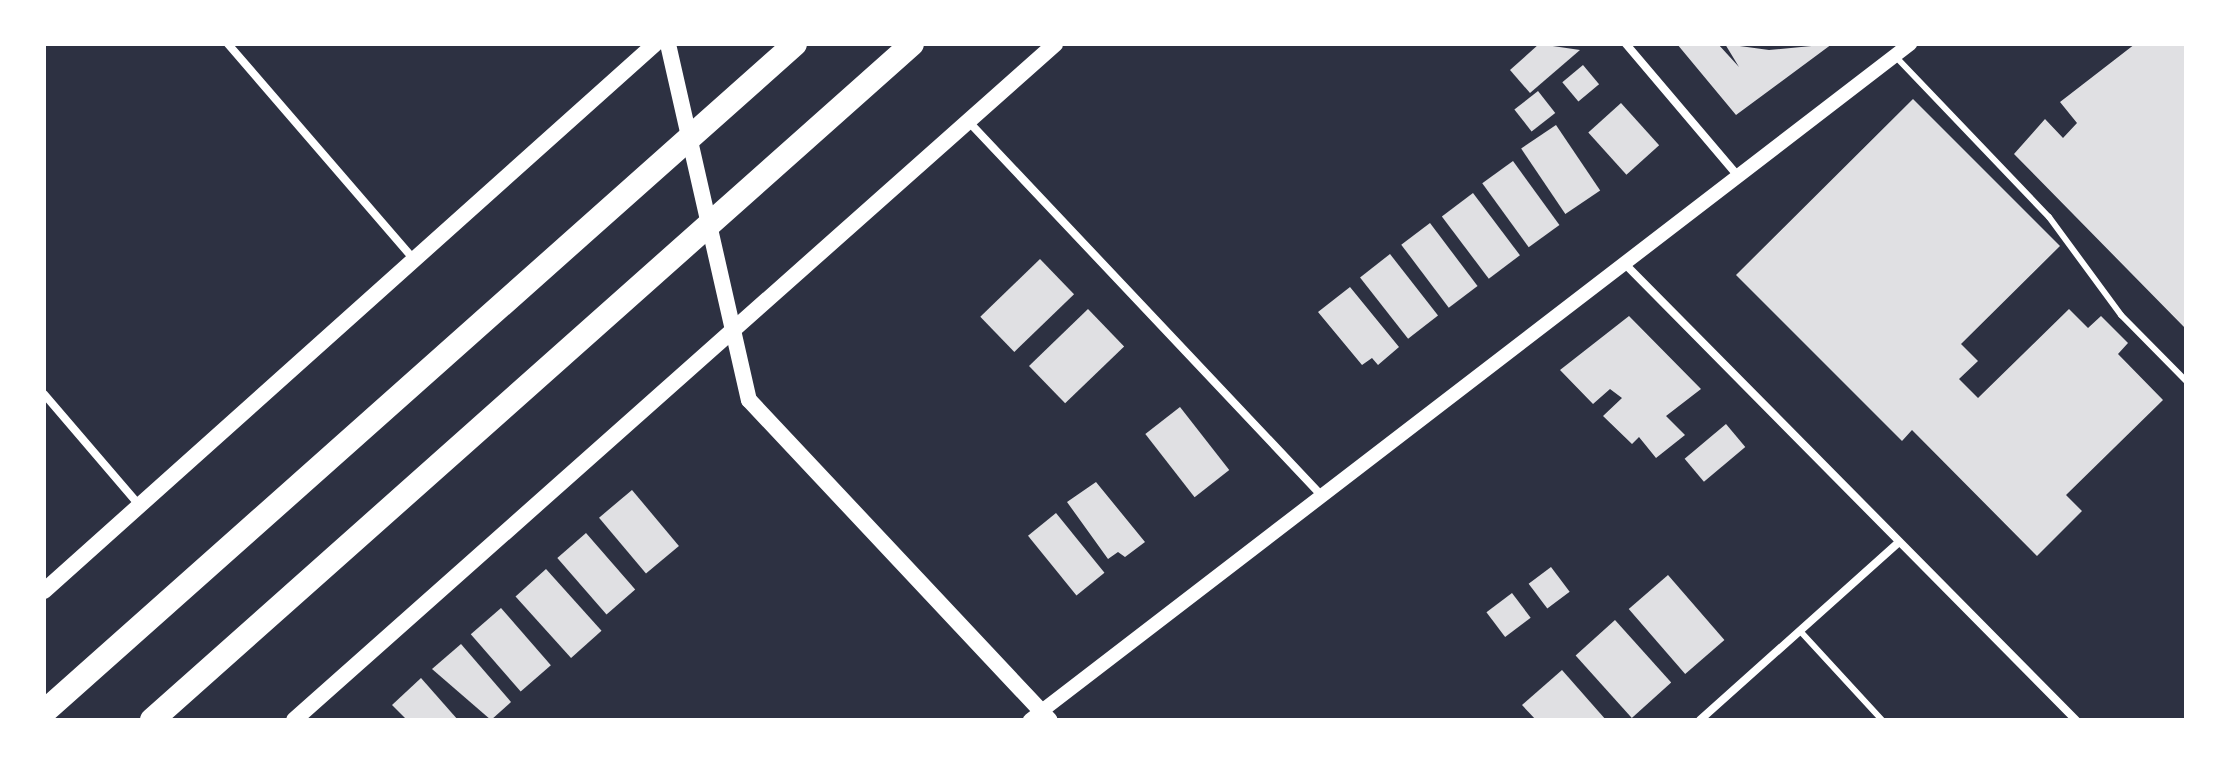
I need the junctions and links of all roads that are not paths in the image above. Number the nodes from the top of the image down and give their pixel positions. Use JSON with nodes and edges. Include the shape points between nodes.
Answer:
{"nodes":[{"id":1,"x":228,"y":44,"type":"edge"},
{"id":2,"x":655,"y":44,"type":"edge"},
{"id":3,"x":668,"y":44,"type":"edge"},
{"id":4,"x":795,"y":44,"type":"edge"},
{"id":5,"x":912,"y":44,"type":"edge"},
{"id":6,"x":1055,"y":44,"type":"edge"},
{"id":7,"x":1626,"y":44,"type":"edge"},
{"id":8,"x":1910,"y":44,"type":"edge"},
{"id":9,"x":1895,"y":56,"type":"junction"},
{"id":10,"x":968,"y":121,"type":"junction"},
{"id":11,"x":1738,"y":176,"type":"junction"},
{"id":12,"x":415,"y":261,"type":"junction"},
{"id":13,"x":1624,"y":263,"type":"junction"},
{"id":14,"x":732,"y":330,"type":"junction"},
{"id":15,"x":2186,"y":381,"type":"edge"},
{"id":16,"x":44,"y":394,"type":"edge"},
{"id":17,"x":1322,"y":496,"type":"junction"},
{"id":18,"x":140,"y":506,"type":"junction"},
{"id":19,"x":1899,"y":542,"type":"junction"},
{"id":20,"x":44,"y":591,"type":"edge"},
{"id":21,"x":1801,"y":632,"type":"junction"},
{"id":22,"x":44,"y":712,"type":"edge"},
{"id":23,"x":1040,"y":717,"type":"edge"},
{"id":24,"x":152,"y":720,"type":"edge"},
{"id":25,"x":294,"y":720,"type":"edge"},
{"id":26,"x":1700,"y":720,"type":"edge"},
{"id":27,"x":1882,"y":720,"type":"edge"},
{"id":28,"x":2076,"y":720,"type":"edge"}],
"edges":[{"from":1,"to":12,"type":"street"},
{"from":2,"to":12,"type":"main road"},
{"from":3,"to":14,"type":"main road"},
{"from":4,"to":22,"type":"highway"},
{"from":5,"to":24,"type":"highway"},
{"from":6,"to":10,"type":"main road"},
{"from":7,"to":11,"type":"street"},
{"from":8,"to":9,"type":"street"},
{"from":9,"to":11,"type":"street"},
{"from":9,"to":15,"type":"lane","via":[[2089,263],[2121,315]]},
{"from":10,"to":14,"type":"main road"},
{"from":10,"to":17,"type":"street"},
{"from":11,"to":13,"type":"street"},
{"from":12,"to":18,"type":"main road"},
{"from":13,"to":17,"type":"street"},
{"from":13,"to":19,"type":"street"},
{"from":14,"to":23,"type":"main road","via":[[749,400],[763,421]]},
{"from":14,"to":25,"type":"main road"},
{"from":16,"to":18,"type":"street"},
{"from":17,"to":23,"type":"street"},
{"from":18,"to":20,"type":"main road"},
{"from":19,"to":21,"type":"street"},
{"from":19,"to":28,"type":"street"},
{"from":21,"to":26,"type":"street"},
{"from":21,"to":27,"type":"lane"}]}
